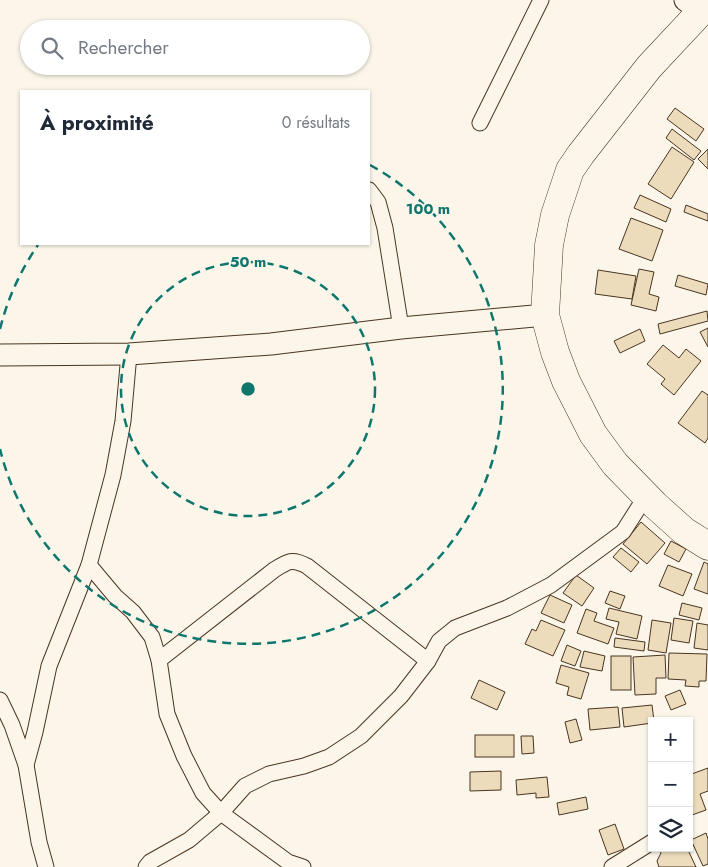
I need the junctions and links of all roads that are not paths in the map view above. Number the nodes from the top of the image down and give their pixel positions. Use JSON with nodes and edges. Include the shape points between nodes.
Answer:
{"nodes":[{"id":1,"x":541,"y":0,"type":"edge"},
{"id":2,"x":698,"y":5,"type":"edge"},
{"id":3,"x":480,"y":123,"type":"dead end"},
{"id":4,"x":370,"y":191,"type":"edge"},
{"id":5,"x":545,"y":315,"type":"junction"},
{"id":6,"x":401,"y":328,"type":"junction"},
{"id":7,"x":129,"y":354,"type":"junction"},
{"id":8,"x":0,"y":355,"type":"edge"},
{"id":9,"x":646,"y":496,"type":"junction"},
{"id":10,"x":708,"y":546,"type":"edge"},
{"id":11,"x":89,"y":565,"type":"junction"},
{"id":12,"x":159,"y":660,"type":"junction"},
{"id":13,"x":428,"y":661,"type":"junction"},
{"id":14,"x":0,"y":700,"type":"edge"},
{"id":15,"x":26,"y":765,"type":"junction"},
{"id":16,"x":221,"y":813,"type":"junction"},
{"id":17,"x":648,"y":844,"type":"edge"},
{"id":18,"x":46,"y":867,"type":"edge"},
{"id":19,"x":146,"y":867,"type":"edge"},
{"id":20,"x":303,"y":867,"type":"edge"},
{"id":21,"x":612,"y":867,"type":"edge"}],
"edges":[{"from":1,"to":3,"type":"street"},
{"from":2,"to":5,"type":"highway","via":[[570,170],[549,245]]},
{"from":4,"to":6,"type":"street","via":[[378,202],[385,228]]},
{"from":5,"to":6,"type":"street"},
{"from":5,"to":9,"type":"highway","via":[[566,381],[593,434],[615,464]]},
{"from":6,"to":7,"type":"street","via":[[271,344]]},
{"from":7,"to":8,"type":"street"},
{"from":7,"to":11,"type":"street","via":[[113,475]]},
{"from":9,"to":10,"type":"highway","via":[[684,532]]},
{"from":9,"to":13,"type":"street","via":[[623,532],[551,585],[508,608],[455,628],[439,642]]},
{"from":11,"to":12,"type":"street","via":[[115,596],[134,612],[152,637]]},
{"from":11,"to":15,"type":"street","via":[[48,666]]},
{"from":12,"to":13,"type":"street","via":[[274,570],[288,561],[298,561]]},
{"from":12,"to":16,"type":"street","via":[[167,714],[184,756],[203,793]]},
{"from":13,"to":16,"type":"street","via":[[401,696],[356,740],[329,757],[269,774],[245,786]]},
{"from":14,"to":15,"type":"street"},
{"from":15,"to":18,"type":"street"},
{"from":16,"to":19,"type":"street","via":[[189,840]]},
{"from":16,"to":20,"type":"street","via":[[288,862]]},
{"from":17,"to":21,"type":"street"}]}
